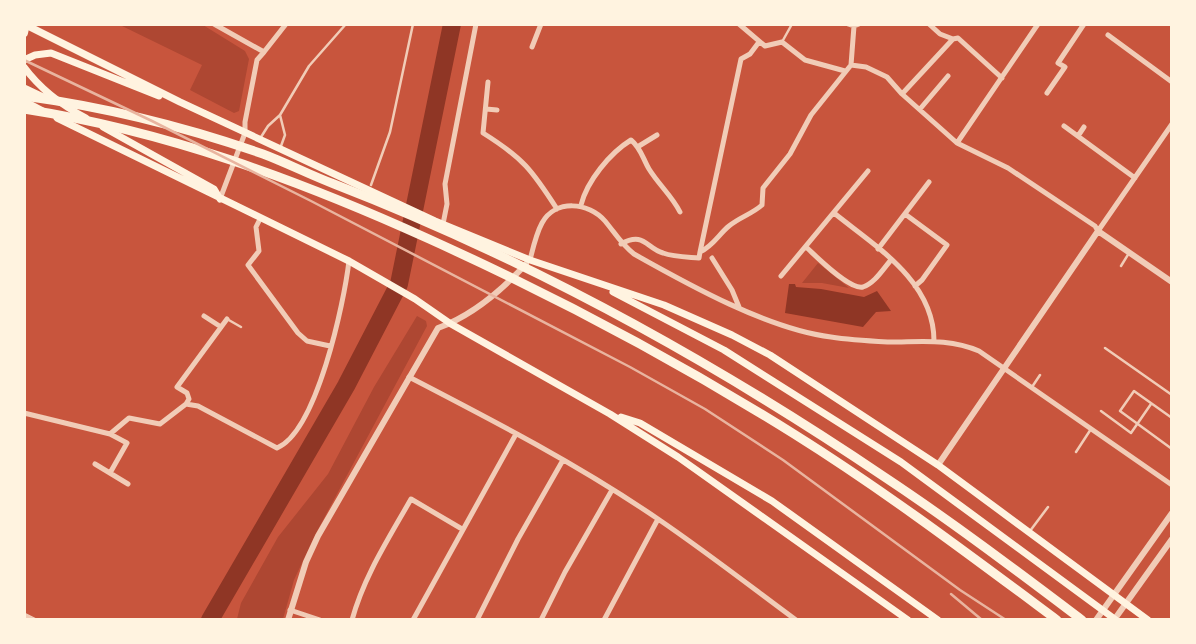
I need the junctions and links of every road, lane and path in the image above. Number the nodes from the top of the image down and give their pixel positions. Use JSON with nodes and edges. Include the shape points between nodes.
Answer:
{"nodes":[{"id":1,"x":214,"y":24,"type":"edge"},
{"id":2,"x":286,"y":24,"type":"edge"},
{"id":3,"x":346,"y":24,"type":"edge"},
{"id":4,"x":413,"y":24,"type":"edge"},
{"id":5,"x":477,"y":24,"type":"edge"},
{"id":6,"x":541,"y":24,"type":"edge"},
{"id":7,"x":739,"y":24,"type":"edge"},
{"id":8,"x":792,"y":24,"type":"edge"},
{"id":9,"x":929,"y":24,"type":"edge"},
{"id":10,"x":1038,"y":24,"type":"edge"},
{"id":11,"x":1084,"y":24,"type":"edge"},
{"id":12,"x":26,"y":25,"type":"edge"},
{"id":13,"x":854,"y":25,"type":"edge"},
{"id":14,"x":223,"y":26,"type":"edge"},
{"id":15,"x":24,"y":33,"type":"edge"},
{"id":16,"x":1079,"y":34,"type":"junction"},
{"id":17,"x":1108,"y":35,"type":"dead end"},
{"id":18,"x":1127,"y":37,"type":"dead end"},
{"id":19,"x":1086,"y":38,"type":"dead end"},
{"id":20,"x":953,"y":40,"type":"junction"},
{"id":21,"x":759,"y":42,"type":"junction"},
{"id":22,"x":782,"y":42,"type":"junction"},
{"id":23,"x":1121,"y":45,"type":"junction"},
{"id":24,"x":532,"y":47,"type":"dead end"},
{"id":25,"x":264,"y":52,"type":"junction"},
{"id":26,"x":24,"y":60,"type":"edge"},
{"id":27,"x":1161,"y":64,"type":"dead end"},
{"id":28,"x":851,"y":65,"type":"junction"},
{"id":29,"x":24,"y":67,"type":"edge"},
{"id":30,"x":1065,"y":67,"type":"junction"},
{"id":31,"x":845,"y":71,"type":"junction"},
{"id":32,"x":1156,"y":71,"type":"junction"},
{"id":33,"x":1072,"y":72,"type":"dead end"},
{"id":34,"x":947,"y":76,"type":"dead end"},
{"id":35,"x":1002,"y":78,"type":"junction"},
{"id":36,"x":488,"y":82,"type":"dead end"},
{"id":37,"x":1171,"y":82,"type":"edge"},
{"id":38,"x":1052,"y":86,"type":"junction"},
{"id":39,"x":24,"y":88,"type":"edge"},
{"id":40,"x":1059,"y":90,"type":"dead end"},
{"id":41,"x":1047,"y":93,"type":"dead end"},
{"id":42,"x":902,"y":94,"type":"junction"},
{"id":43,"x":24,"y":99,"type":"edge"},
{"id":44,"x":180,"y":102,"type":"junction"},
{"id":45,"x":66,"y":107,"type":"junction"},
{"id":46,"x":24,"y":109,"type":"edge"},
{"id":47,"x":486,"y":109,"type":"junction"},
{"id":48,"x":920,"y":109,"type":"junction"},
{"id":49,"x":497,"y":110,"type":"dead end"},
{"id":50,"x":280,"y":115,"type":"junction"},
{"id":51,"x":1171,"y":124,"type":"edge"},
{"id":52,"x":1064,"y":126,"type":"dead end"},
{"id":53,"x":1084,"y":127,"type":"dead end"},
{"id":54,"x":245,"y":133,"type":"junction"},
{"id":55,"x":657,"y":135,"type":"dead end"},
{"id":56,"x":1078,"y":136,"type":"junction"},
{"id":57,"x":510,"y":138,"type":"dead end"},
{"id":58,"x":260,"y":140,"type":"junction"},
{"id":59,"x":957,"y":143,"type":"junction"},
{"id":60,"x":505,"y":146,"type":"junction"},
{"id":61,"x":639,"y":146,"type":"junction"},
{"id":62,"x":279,"y":150,"type":"junction"},
{"id":63,"x":1104,"y":155,"type":"junction"},
{"id":64,"x":1098,"y":163,"type":"dead end"},
{"id":65,"x":526,"y":164,"type":"junction"},
{"id":66,"x":868,"y":171,"type":"dead end"},
{"id":67,"x":519,"y":172,"type":"dead end"},
{"id":68,"x":1135,"y":178,"type":"junction"},
{"id":69,"x":929,"y":182,"type":"dead end"},
{"id":70,"x":371,"y":185,"type":"dead end"},
{"id":71,"x":220,"y":199,"type":"junction"},
{"id":72,"x":581,"y":205,"type":"junction"},
{"id":73,"x":557,"y":209,"type":"junction"},
{"id":74,"x":680,"y":212,"type":"dead end"},
{"id":75,"x":834,"y":213,"type":"junction"},
{"id":76,"x":905,"y":214,"type":"junction"},
{"id":77,"x":260,"y":219,"type":"junction"},
{"id":78,"x":439,"y":223,"type":"junction"},
{"id":79,"x":1098,"y":231,"type":"junction"},
{"id":80,"x":621,"y":244,"type":"junction"},
{"id":81,"x":806,"y":247,"type":"junction"},
{"id":82,"x":878,"y":249,"type":"junction"},
{"id":83,"x":700,"y":252,"type":"junction"},
{"id":84,"x":1129,"y":253,"type":"junction"},
{"id":85,"x":712,"y":258,"type":"dead end"},
{"id":86,"x":530,"y":260,"type":"junction"},
{"id":87,"x":891,"y":260,"type":"junction"},
{"id":88,"x":349,"y":261,"type":"junction"},
{"id":89,"x":1121,"y":266,"type":"dead end"},
{"id":90,"x":782,"y":276,"type":"dead end"},
{"id":91,"x":1171,"y":282,"type":"edge"},
{"id":92,"x":597,"y":284,"type":"junction"},
{"id":93,"x":915,"y":286,"type":"junction"},
{"id":94,"x":739,"y":307,"type":"junction"},
{"id":95,"x":204,"y":316,"type":"dead end"},
{"id":96,"x":227,"y":319,"type":"joint"},
{"id":97,"x":451,"y":324,"type":"junction"},
{"id":98,"x":221,"y":327,"type":"junction"},
{"id":99,"x":241,"y":327,"type":"dead end"},
{"id":100,"x":934,"y":341,"type":"junction"},
{"id":101,"x":330,"y":346,"type":"junction"},
{"id":102,"x":1105,"y":348,"type":"dead end"},
{"id":103,"x":186,"y":358,"type":"dead end"},
{"id":104,"x":194,"y":364,"type":"junction"},
{"id":105,"x":1004,"y":368,"type":"junction"},
{"id":106,"x":1040,"y":375,"type":"dead end"},
{"id":107,"x":409,"y":377,"type":"junction"},
{"id":108,"x":1031,"y":387,"type":"junction"},
{"id":109,"x":1171,"y":395,"type":"edge"},
{"id":110,"x":186,"y":404,"type":"junction"},
{"id":111,"x":1151,"y":404,"type":"junction"},
{"id":112,"x":1101,"y":411,"type":"dead end"},
{"id":113,"x":24,"y":414,"type":"edge"},
{"id":114,"x":610,"y":414,"type":"junction"},
{"id":115,"x":1171,"y":418,"type":"edge"},
{"id":116,"x":1137,"y":424,"type":"junction"},
{"id":117,"x":1091,"y":429,"type":"junction"},
{"id":118,"x":110,"y":434,"type":"junction"},
{"id":119,"x":516,"y":434,"type":"junction"},
{"id":120,"x":1171,"y":449,"type":"edge"},
{"id":121,"x":1076,"y":452,"type":"dead end"},
{"id":122,"x":563,"y":460,"type":"junction"},
{"id":123,"x":95,"y":464,"type":"dead end"},
{"id":124,"x":938,"y":465,"type":"junction"},
{"id":125,"x":110,"y":473,"type":"junction"},
{"id":126,"x":128,"y":484,"type":"dead end"},
{"id":127,"x":1171,"y":485,"type":"edge"},
{"id":128,"x":612,"y":490,"type":"junction"},
{"id":129,"x":1048,"y":507,"type":"dead end"},
{"id":130,"x":1171,"y":513,"type":"edge"},
{"id":131,"x":658,"y":519,"type":"junction"},
{"id":132,"x":462,"y":529,"type":"junction"},
{"id":133,"x":1030,"y":531,"type":"junction"},
{"id":134,"x":1171,"y":540,"type":"edge"},
{"id":135,"x":1114,"y":594,"type":"junction"},
{"id":136,"x":1126,"y":602,"type":"junction"},
{"id":137,"x":290,"y":610,"type":"junction"},
{"id":138,"x":25,"y":616,"type":"edge"},
{"id":139,"x":34,"y":620,"type":"edge"},
{"id":140,"x":288,"y":620,"type":"edge"},
{"id":141,"x":320,"y":620,"type":"edge"},
{"id":142,"x":352,"y":620,"type":"edge"},
{"id":143,"x":413,"y":620,"type":"edge"},
{"id":144,"x":477,"y":620,"type":"edge"},
{"id":145,"x":541,"y":620,"type":"edge"},
{"id":146,"x":604,"y":620,"type":"edge"},
{"id":147,"x":796,"y":620,"type":"edge"},
{"id":148,"x":908,"y":620,"type":"edge"},
{"id":149,"x":938,"y":620,"type":"edge"},
{"id":150,"x":1057,"y":620,"type":"edge"},
{"id":151,"x":1082,"y":620,"type":"edge"},
{"id":152,"x":1096,"y":620,"type":"edge"},
{"id":153,"x":1115,"y":620,"type":"edge"},
{"id":154,"x":1148,"y":620,"type":"edge"}],
"edges":[{"from":1,"to":14,"type":"street"},
{"from":2,"to":25,"type":"street"},
{"from":3,"to":50,"type":"lane","via":[[309,66]]},
{"from":4,"to":70,"type":"lane","via":[[390,132]]},
{"from":5,"to":78,"type":"street","via":[[445,184],[447,204]]},
{"from":6,"to":24,"type":"street"},
{"from":7,"to":21,"type":"street"},
{"from":8,"to":22,"type":"lane"},
{"from":9,"to":20,"type":"street"},
{"from":10,"to":35,"type":"street"},
{"from":11,"to":16,"type":"street"},
{"from":12,"to":15,"type":"highway"},
{"from":12,"to":44,"type":"main road"},
{"from":13,"to":28,"type":"street"},
{"from":14,"to":25,"type":"street"},
{"from":16,"to":19,"type":"street"},
{"from":16,"to":30,"type":"street","via":[[1058,62]]},
{"from":17,"to":23,"type":"street"},
{"from":18,"to":23,"type":"street"},
{"from":20,"to":35,"type":"street","via":[[958,38]]},
{"from":20,"to":42,"type":"street"},
{"from":21,"to":22,"type":"street","via":[[765,46]]},
{"from":21,"to":83,"type":"street","via":[[741,58]]},
{"from":22,"to":31,"type":"street","via":[[805,60]]},
{"from":23,"to":32,"type":"street"},
{"from":25,"to":54,"type":"street","via":[[257,60]]},
{"from":26,"to":44,"type":"main road","via":[[51,53]]},
{"from":27,"to":32,"type":"street"},
{"from":28,"to":31,"type":"street"},
{"from":28,"to":42,"type":"street","via":[[887,77]]},
{"from":29,"to":45,"type":"main road"},
{"from":30,"to":33,"type":"street"},
{"from":30,"to":38,"type":"street"},
{"from":31,"to":83,"type":"street","via":[[764,188],[762,205]]},
{"from":32,"to":37,"type":"street"},
{"from":34,"to":48,"type":"street"},
{"from":35,"to":59,"type":"street"},
{"from":36,"to":47,"type":"street"},
{"from":38,"to":40,"type":"street"},
{"from":38,"to":41,"type":"street"},
{"from":39,"to":45,"type":"main road"},
{"from":42,"to":48,"type":"street"},
{"from":43,"to":71,"type":"main road"},
{"from":43,"to":151,"type":"highway","via":[[78,104],[135,117],[263,155],[405,212],[528,269],[642,327],[803,423],[981,544]]},
{"from":44,"to":54,"type":"main road"},
{"from":45,"to":71,"type":"main road","via":[[214,189]]},
{"from":46,"to":150,"type":"highway","via":[[130,129],[256,167],[521,281],[795,435]]},
{"from":47,"to":49,"type":"street"},
{"from":47,"to":60,"type":"street","via":[[483,133]]},
{"from":48,"to":59,"type":"street"},
{"from":50,"to":58,"type":"lane"},
{"from":50,"to":62,"type":"lane","via":[[285,135]]},
{"from":51,"to":68,"type":"street"},
{"from":52,"to":56,"type":"street"},
{"from":53,"to":56,"type":"street"},
{"from":54,"to":58,"type":"main road"},
{"from":54,"to":71,"type":"street"},
{"from":55,"to":61,"type":"street"},
{"from":56,"to":63,"type":"street"},
{"from":57,"to":60,"type":"street"},
{"from":58,"to":62,"type":"main road"},
{"from":59,"to":79,"type":"street","via":[[1008,168]]},
{"from":60,"to":65,"type":"street"},
{"from":61,"to":72,"type":"street","via":[[631,140],[619,147]]},
{"from":61,"to":74,"type":"street","via":[[650,171]]},
{"from":62,"to":78,"type":"main road"},
{"from":63,"to":64,"type":"street"},
{"from":63,"to":68,"type":"street"},
{"from":65,"to":67,"type":"street"},
{"from":65,"to":73,"type":"street"},
{"from":66,"to":75,"type":"street"},
{"from":68,"to":79,"type":"street"},
{"from":69,"to":76,"type":"street"},
{"from":71,"to":77,"type":"main road"},
{"from":72,"to":73,"type":"street"},
{"from":72,"to":80,"type":"street","via":[[605,221]]},
{"from":73,"to":86,"type":"street","via":[[542,223]]},
{"from":75,"to":81,"type":"street"},
{"from":75,"to":82,"type":"street"},
{"from":76,"to":82,"type":"street"},
{"from":76,"to":93,"type":"street","via":[[947,245]]},
{"from":77,"to":88,"type":"main road"},
{"from":77,"to":101,"type":"street","via":[[256,227],[259,251],[248,265],[298,333],[307,341]]},
{"from":78,"to":86,"type":"main road"},
{"from":79,"to":84,"type":"street"},
{"from":79,"to":105,"type":"street"},
{"from":80,"to":83,"type":"street","via":[[636,239],[662,253],[699,258]]},
{"from":80,"to":94,"type":"street"},
{"from":81,"to":87,"type":"street","via":[[851,286],[874,281]]},
{"from":81,"to":90,"type":"street"},
{"from":82,"to":87,"type":"street"},
{"from":84,"to":89,"type":"lane"},
{"from":84,"to":91,"type":"street"},
{"from":85,"to":94,"type":"street"},
{"from":86,"to":92,"type":"main road"},
{"from":86,"to":97,"type":"street","via":[[506,286]]},
{"from":87,"to":93,"type":"street"},
{"from":88,"to":97,"type":"main road"},
{"from":88,"to":101,"type":"street"},
{"from":92,"to":124,"type":"main road","via":[[664,305],[770,355]]},
{"from":92,"to":153,"type":"main road","via":[[778,382],[901,462]]},
{"from":93,"to":100,"type":"street","via":[[933,320]]},
{"from":94,"to":100,"type":"street","via":[[790,328],[829,337]]},
{"from":95,"to":98,"type":"street"},
{"from":96,"to":98,"type":"street"},
{"from":96,"to":99,"type":"lane"},
{"from":97,"to":107,"type":"street","via":[[438,328]]},
{"from":97,"to":114,"type":"main road"},
{"from":98,"to":104,"type":"street"},
{"from":100,"to":105,"type":"street","via":[[962,344]]},
{"from":101,"to":110,"type":"street","via":[[324,374],[293,436],[277,448]]},
{"from":102,"to":109,"type":"lane"},
{"from":103,"to":104,"type":"street"},
{"from":104,"to":110,"type":"street","via":[[177,387],[187,393]]},
{"from":105,"to":108,"type":"street"},
{"from":105,"to":124,"type":"street"},
{"from":106,"to":108,"type":"lane"},
{"from":107,"to":119,"type":"street"},
{"from":107,"to":137,"type":"street","via":[[318,536]]},
{"from":108,"to":117,"type":"street"},
{"from":110,"to":118,"type":"street","via":[[160,424],[130,418]]},
{"from":111,"to":115,"type":"lane"},
{"from":111,"to":116,"type":"lane"},
{"from":111,"to":116,"type":"lane","via":[[1134,391],[1120,411]]},
{"from":112,"to":116,"type":"lane","via":[[1131,433]]},
{"from":113,"to":118,"type":"street"},
{"from":114,"to":148,"type":"main road","via":[[708,477]]},
{"from":114,"to":149,"type":"main road","via":[[640,423],[772,501]]},
{"from":116,"to":120,"type":"lane"},
{"from":117,"to":121,"type":"lane"},
{"from":117,"to":127,"type":"street"},
{"from":118,"to":125,"type":"street","via":[[127,443]]},
{"from":119,"to":122,"type":"street"},
{"from":119,"to":132,"type":"street"},
{"from":122,"to":128,"type":"street"},
{"from":122,"to":144,"type":"street"},
{"from":123,"to":125,"type":"street"},
{"from":124,"to":133,"type":"main road"},
{"from":125,"to":126,"type":"street"},
{"from":128,"to":131,"type":"street"},
{"from":128,"to":145,"type":"street"},
{"from":129,"to":133,"type":"lane"},
{"from":130,"to":135,"type":"street"},
{"from":131,"to":146,"type":"street"},
{"from":131,"to":147,"type":"street"},
{"from":132,"to":142,"type":"street","via":[[411,499],[357,599]]},
{"from":132,"to":143,"type":"street"},
{"from":133,"to":135,"type":"main road"},
{"from":134,"to":136,"type":"street"},
{"from":135,"to":136,"type":"main road"},
{"from":135,"to":152,"type":"street"},
{"from":136,"to":153,"type":"street"},
{"from":136,"to":154,"type":"main road"},
{"from":137,"to":140,"type":"street"},
{"from":137,"to":141,"type":"street"},
{"from":138,"to":139,"type":"street"}]}
